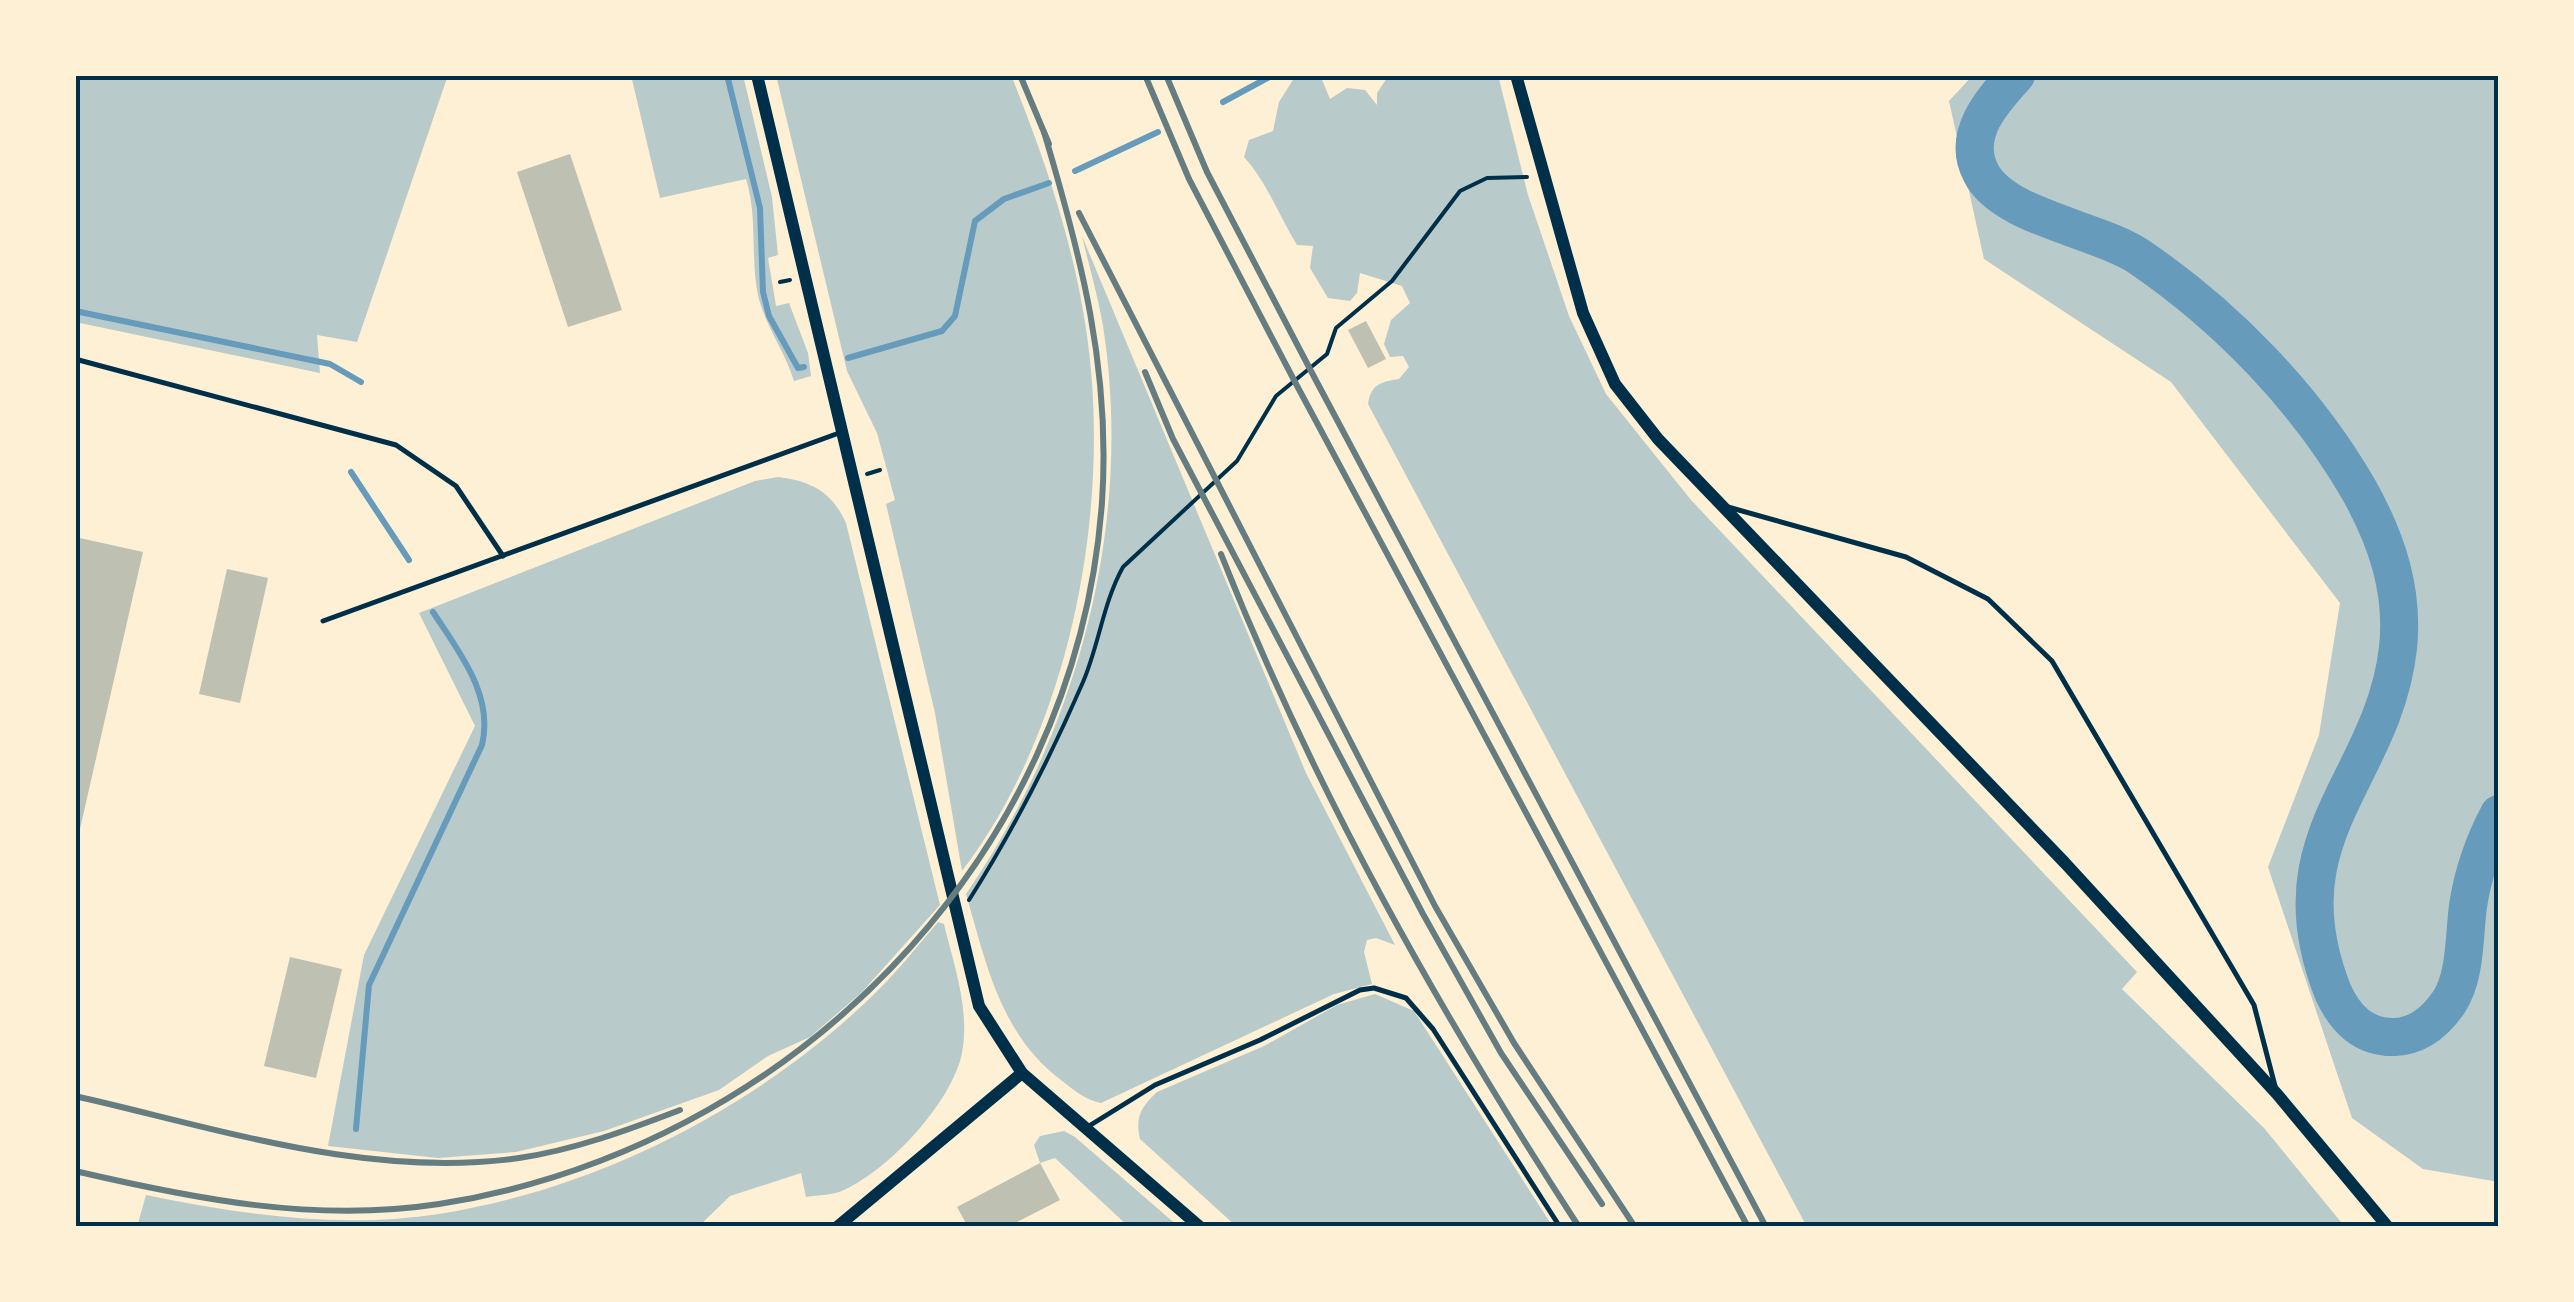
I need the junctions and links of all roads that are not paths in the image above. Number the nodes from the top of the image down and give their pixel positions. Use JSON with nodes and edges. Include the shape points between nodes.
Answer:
{"nodes":[{"id":1,"x":757,"y":75,"type":"edge"},
{"id":2,"x":1516,"y":75,"type":"edge"},
{"id":3,"x":75,"y":358,"type":"edge"},
{"id":4,"x":842,"y":432,"type":"junction"},
{"id":5,"x":1719,"y":505,"type":"junction"},
{"id":6,"x":503,"y":556,"type":"junction"},
{"id":7,"x":323,"y":621,"type":"dead end"},
{"id":8,"x":1022,"y":1074,"type":"junction"},
{"id":9,"x":2277,"y":1094,"type":"junction"},
{"id":10,"x":1086,"y":1128,"type":"junction"},
{"id":11,"x":837,"y":1227,"type":"edge"},
{"id":12,"x":1200,"y":1227,"type":"edge"},
{"id":13,"x":1560,"y":1227,"type":"edge"},
{"id":14,"x":2388,"y":1227,"type":"edge"}],
"edges":[{"from":1,"to":4,"type":"street"},
{"from":2,"to":5,"type":"street","via":[[1583,312],[1615,384]]},
{"from":3,"to":6,"type":"lane","via":[[396,445],[456,486]]},
{"from":4,"to":6,"type":"lane"},
{"from":4,"to":8,"type":"street","via":[[979,1006]]},
{"from":5,"to":9,"type":"street"},
{"from":5,"to":9,"type":"lane","via":[[1906,557],[1988,598],[2052,661],[2254,1004]]},
{"from":6,"to":7,"type":"lane"},
{"from":8,"to":10,"type":"street"},
{"from":8,"to":11,"type":"street"},
{"from":9,"to":14,"type":"street"},
{"from":10,"to":12,"type":"street"},
{"from":10,"to":13,"type":"lane","via":[[1155,1085],[1336,1000],[1360,990],[1391,991],[1433,1029]]}]}
